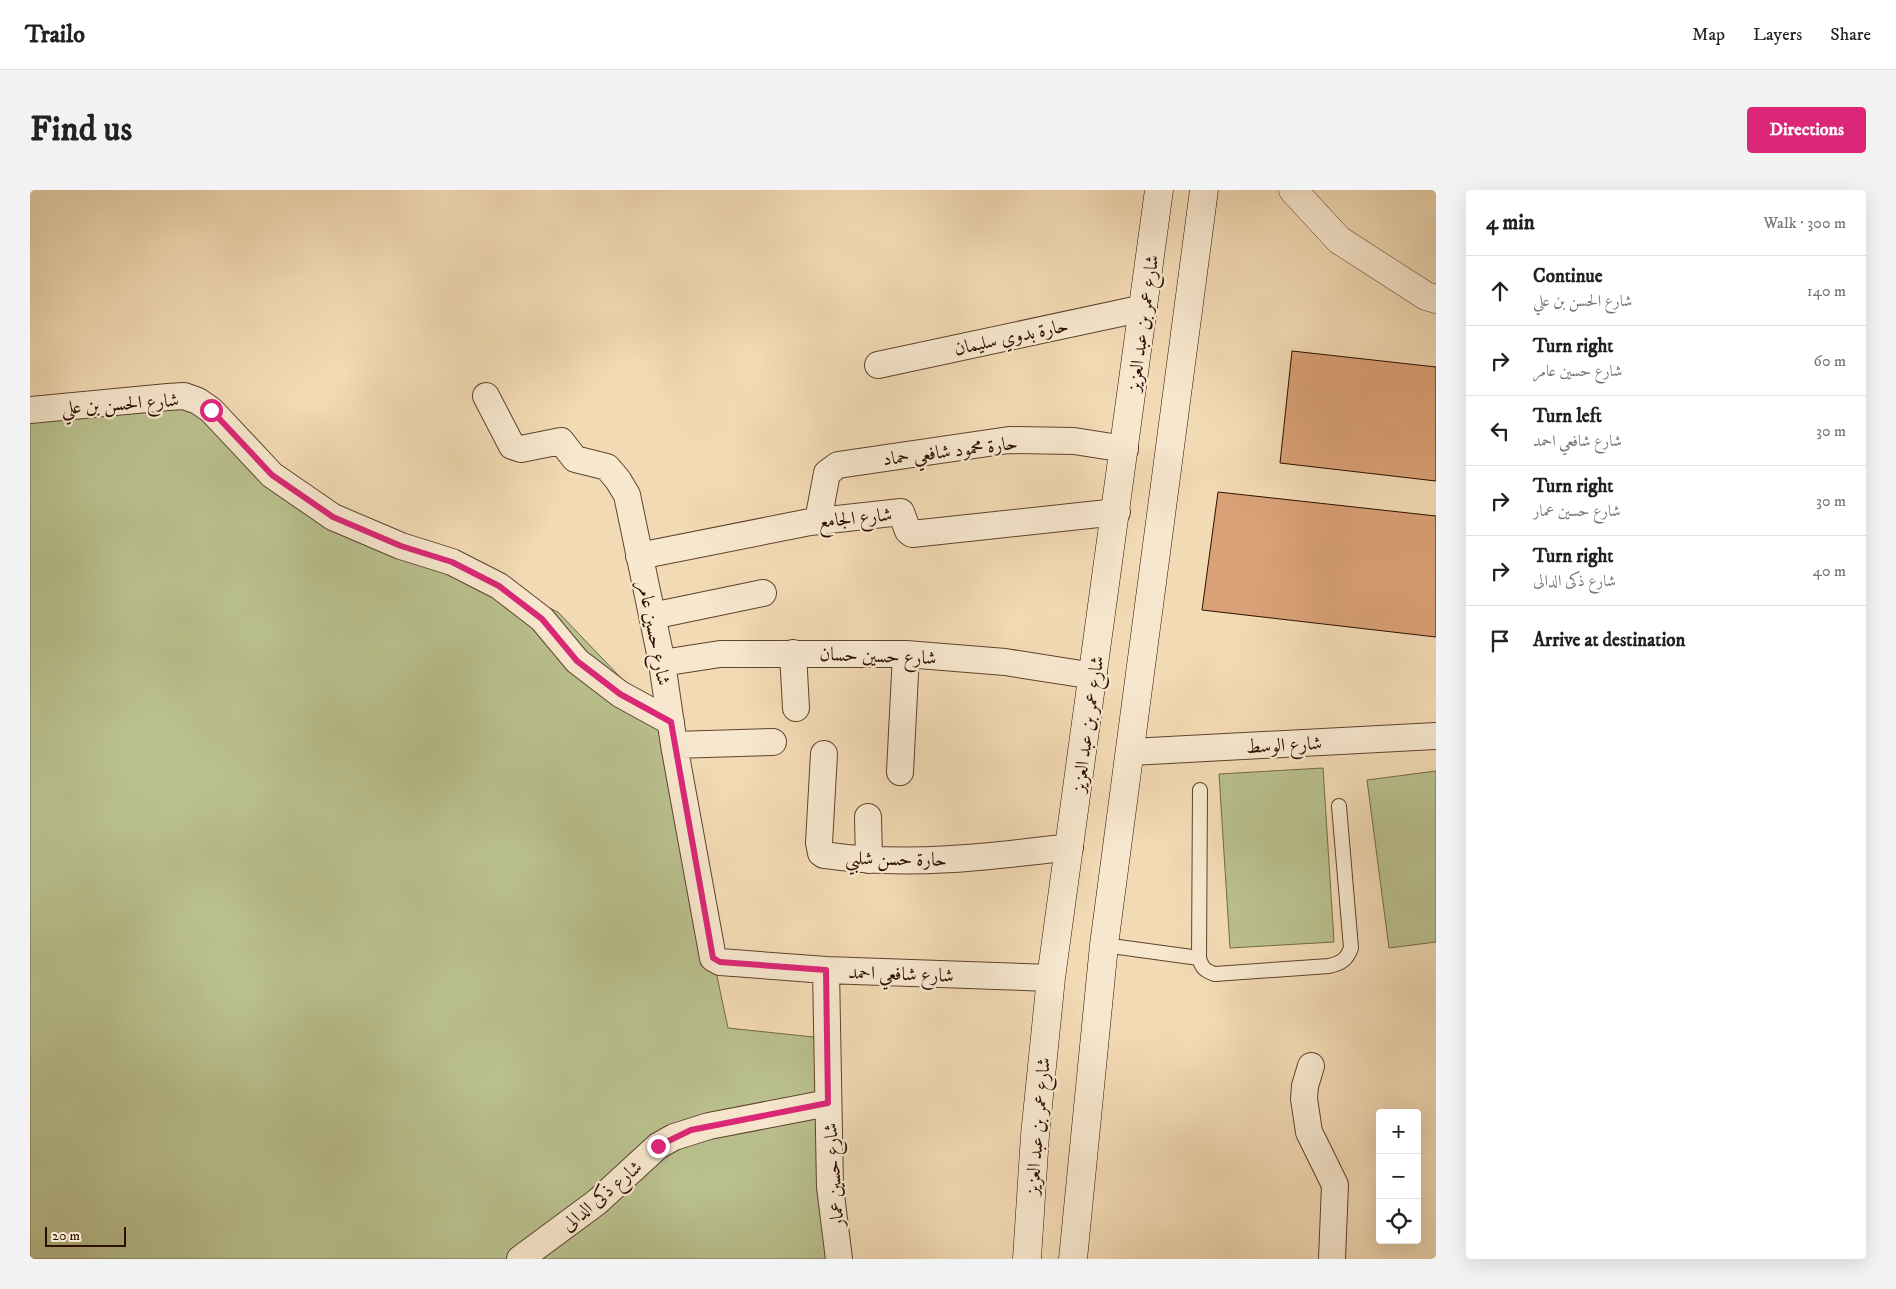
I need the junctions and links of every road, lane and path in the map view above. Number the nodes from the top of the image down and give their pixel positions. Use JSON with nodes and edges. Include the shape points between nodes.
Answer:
{"nodes":[{"id":1,"x":1159,"y":190,"type":"edge"},
{"id":2,"x":1204,"y":190,"type":"edge"},
{"id":3,"x":1293,"y":190,"type":"edge"},
{"id":4,"x":1436,"y":299,"type":"edge"},
{"id":5,"x":1144,"y":308,"type":"junction"},
{"id":6,"x":878,"y":365,"type":"dead end"},
{"id":7,"x":486,"y":396,"type":"dead end"},
{"id":8,"x":30,"y":410,"type":"edge"},
{"id":9,"x":1125,"y":449,"type":"junction"},
{"id":10,"x":1117,"y":512,"type":"junction"},
{"id":11,"x":818,"y":521,"type":"junction"},
{"id":12,"x":639,"y":556,"type":"junction"},
{"id":13,"x":763,"y":593,"type":"dead end"},
{"id":14,"x":652,"y":616,"type":"junction"},
{"id":15,"x":794,"y":653,"type":"junction"},
{"id":16,"x":906,"y":654,"type":"junction"},
{"id":17,"x":662,"y":663,"type":"junction"},
{"id":18,"x":1094,"y":676,"type":"junction"},
{"id":19,"x":796,"y":708,"type":"dead end"},
{"id":20,"x":672,"y":734,"type":"junction"},
{"id":21,"x":1436,"y":736,"type":"edge"},
{"id":22,"x":773,"y":742,"type":"dead end"},
{"id":23,"x":1131,"y":752,"type":"junction"},
{"id":24,"x":824,"y":754,"type":"dead end"},
{"id":25,"x":900,"y":772,"type":"dead end"},
{"id":26,"x":1200,"y":790,"type":"dead end"},
{"id":27,"x":1339,"y":806,"type":"dead end"},
{"id":28,"x":868,"y":816,"type":"dead end"},
{"id":29,"x":1070,"y":847,"type":"junction"},
{"id":30,"x":869,"y":860,"type":"junction"},
{"id":31,"x":1104,"y":945,"type":"junction"},
{"id":32,"x":1199,"y":958,"type":"junction"},
{"id":33,"x":720,"y":962,"type":"joint"},
{"id":34,"x":826,"y":970,"type":"junction"},
{"id":35,"x":1052,"y":978,"type":"junction"},
{"id":36,"x":1311,"y":1066,"type":"dead end"},
{"id":37,"x":828,"y":1103,"type":"junction"},
{"id":38,"x":520,"y":1259,"type":"edge"},
{"id":39,"x":839,"y":1259,"type":"edge"},
{"id":40,"x":1027,"y":1259,"type":"edge"},
{"id":41,"x":1073,"y":1259,"type":"edge"},
{"id":42,"x":1332,"y":1259,"type":"edge"}],
"edges":[{"from":1,"to":5,"type":"main road","name":"شارع عمر بن عبد العزيز"},
{"from":2,"to":23,"type":"main road"},
{"from":3,"to":4,"type":"main road","via":[[1339,240],[1426,296]]},
{"from":5,"to":6,"type":"street","name":"حارة بدوي سليمان"},
{"from":5,"to":9,"type":"main road","name":"شارع عمر بن عبد العزيز"},
{"from":7,"to":12,"type":"street","name":"شارع حسين عامر","via":[[509,442],[516,448],[561,441],[575,459],[606,467],[627,495]]},
{"from":8,"to":20,"type":"street","name":"شارع الحسن بن علي","via":[[184,396],[198,401],[211,410],[272,475],[333,517],[401,546],[452,562],[499,586],[542,619],[577,661]]},
{"from":9,"to":10,"type":"main road","name":"شارع عمر بن عبد العزيز"},
{"from":9,"to":11,"type":"street","name":"حارة محمود شافعي حماد","via":[[1074,441],[1009,440],[838,465],[827,473]]},
{"from":10,"to":11,"type":"street","name":"شارع الجامع","via":[[912,534],[899,512]]},
{"from":10,"to":18,"type":"main road","name":"شارع عمر بن عبد العزيز"},
{"from":11,"to":12,"type":"street","name":"شارع الجامع"},
{"from":12,"to":14,"type":"street","name":"شارع حسين عامر"},
{"from":13,"to":14,"type":"street"},
{"from":14,"to":17,"type":"street","name":"شارع حسين عامر"},
{"from":15,"to":16,"type":"street","name":"شارع حسين حسان"},
{"from":15,"to":17,"type":"street","name":"شارع حسين حسان","via":[[720,654]]},
{"from":15,"to":19,"type":"street"},
{"from":16,"to":18,"type":"street","name":"شارع حسين حسان","via":[[1005,662]]},
{"from":16,"to":25,"type":"street"},
{"from":17,"to":20,"type":"street","name":"شارع حسين عامر"},
{"from":18,"to":29,"type":"main road","name":"شارع عمر بن عبد العزيز"},
{"from":20,"to":22,"type":"street"},
{"from":20,"to":33,"type":"street","name":"شارع حسين عامر","via":[[711,954]]},
{"from":21,"to":23,"type":"street","name":"شارع الوسط"},
{"from":23,"to":31,"type":"main road"},
{"from":24,"to":30,"type":"street","name":"حارة حسن شلبي","via":[[821,852]]},
{"from":26,"to":32,"type":"lane"},
{"from":27,"to":32,"type":"lane","via":[[1351,948],[1347,957],[1339,964],[1329,966],[1215,974],[1201,966]]},
{"from":28,"to":30,"type":"street"},
{"from":29,"to":30,"type":"street","name":"حارة حسن شلبي","via":[[971,859]]},
{"from":29,"to":35,"type":"main road","name":"شارع عمر بن عبد العزيز"},
{"from":31,"to":32,"type":"lane"},
{"from":31,"to":41,"type":"main road"},
{"from":33,"to":34,"type":"street","name":"شارع شافعي احمد"},
{"from":34,"to":35,"type":"street","name":"شارع شافعي احمد"},
{"from":34,"to":37,"type":"street","name":"شارع حسين عمار"},
{"from":35,"to":40,"type":"main road","name":"شارع عمر بن عبد العزيز","via":[[1035,1135]]},
{"from":36,"to":42,"type":"street","via":[[1304,1099],[1309,1132],[1335,1185]]},
{"from":37,"to":38,"type":"street","name":"شارع ذكى الدالى","via":[[709,1126],[674,1137],[658,1146],[597,1202]]},
{"from":37,"to":39,"type":"street","name":"شارع حسين عمار","via":[[830,1187]]}]}
